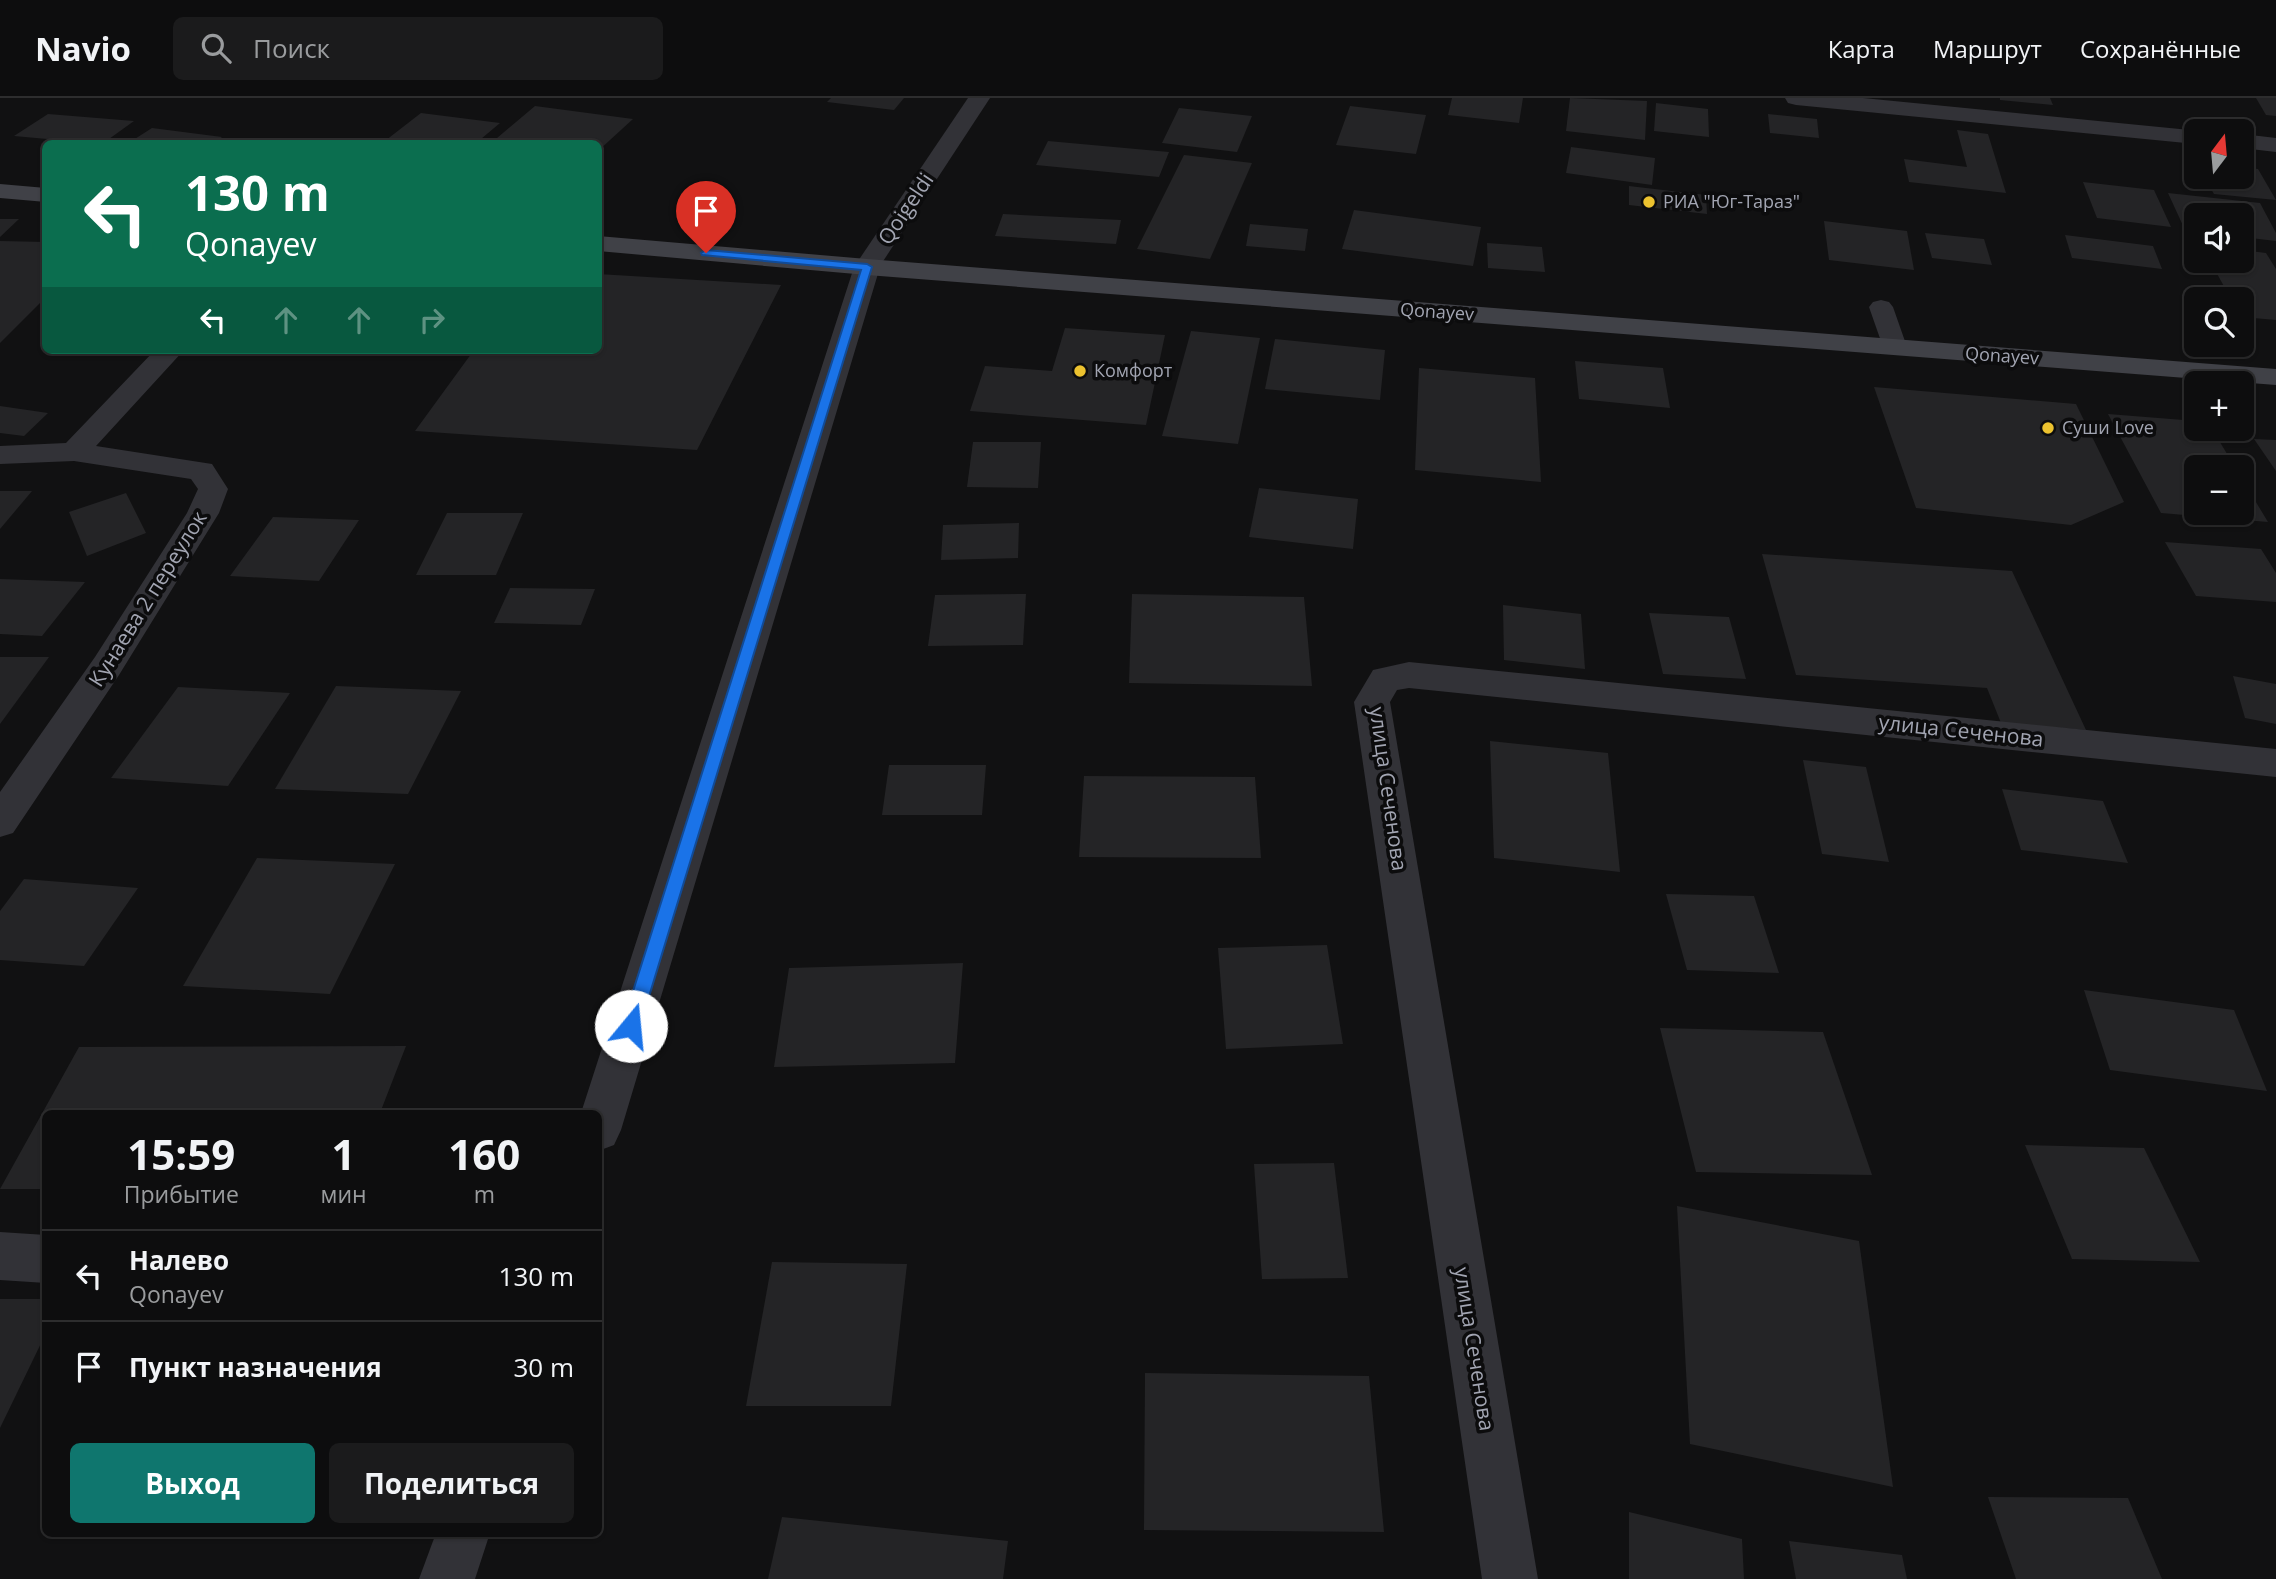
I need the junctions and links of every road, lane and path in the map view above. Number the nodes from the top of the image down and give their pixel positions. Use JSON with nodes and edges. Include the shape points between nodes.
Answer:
{"nodes":[{"id":1,"x":979,"y":98,"type":"edge"},
{"id":2,"x":1796,"y":98,"type":"edge"},
{"id":3,"x":1933,"y":104,"type":"edge"},
{"id":4,"x":2184,"y":135,"type":"edge"},
{"id":5,"x":2254,"y":142,"type":"edge"},
{"id":6,"x":2276,"y":145,"type":"edge"},
{"id":7,"x":0,"y":191,"type":"edge"},
{"id":8,"x":42,"y":195,"type":"edge"},
{"id":9,"x":602,"y":243,"type":"edge"},
{"id":10,"x":867,"y":267,"type":"junction"},
{"id":11,"x":1881,"y":307,"type":"dead end"},
{"id":12,"x":1895,"y":347,"type":"junction"},
{"id":13,"x":166,"y":354,"type":"edge"},
{"id":14,"x":2276,"y":377,"type":"edge"},
{"id":15,"x":74,"y":452,"type":"junction"},
{"id":16,"x":0,"y":455,"type":"edge"},
{"id":17,"x":2276,"y":763,"type":"edge"},
{"id":18,"x":0,"y":822,"type":"edge"},
{"id":19,"x":602,"y":1117,"type":"edge"},
{"id":20,"x":0,"y":1256,"type":"edge"},
{"id":21,"x":42,"y":1259,"type":"edge"},
{"id":22,"x":462,"y":1537,"type":"edge"},
{"id":23,"x":447,"y":1579,"type":"edge"},
{"id":24,"x":1510,"y":1579,"type":"edge"}],
"edges":[{"from":1,"to":10,"type":"street","name":"Qoigeldi"},
{"from":2,"to":3,"type":"street"},
{"from":3,"to":4,"type":"street"},
{"from":5,"to":6,"type":"street"},
{"from":7,"to":8,"type":"main road"},
{"from":9,"to":10,"type":"main road","name":"Qonayev"},
{"from":10,"to":12,"type":"main road","name":"Qonayev"},
{"from":10,"to":19,"type":"street","name":"Qoigeldi"},
{"from":11,"to":12,"type":"lane"},
{"from":12,"to":14,"type":"main road","name":"Qonayev"},
{"from":13,"to":15,"type":"street"},
{"from":15,"to":16,"type":"street","name":"Кунаева 2 переулок"},
{"from":15,"to":18,"type":"street","name":"Кунаева 2 переулок","via":[[201,471],[213,489],[203,513],[107,666]]},
{"from":17,"to":24,"type":"street","name":"улица Сеченова","via":[[1409,675],[1385,679],[1372,702]]},
{"from":20,"to":21,"type":"street"},
{"from":22,"to":23,"type":"street"}]}
